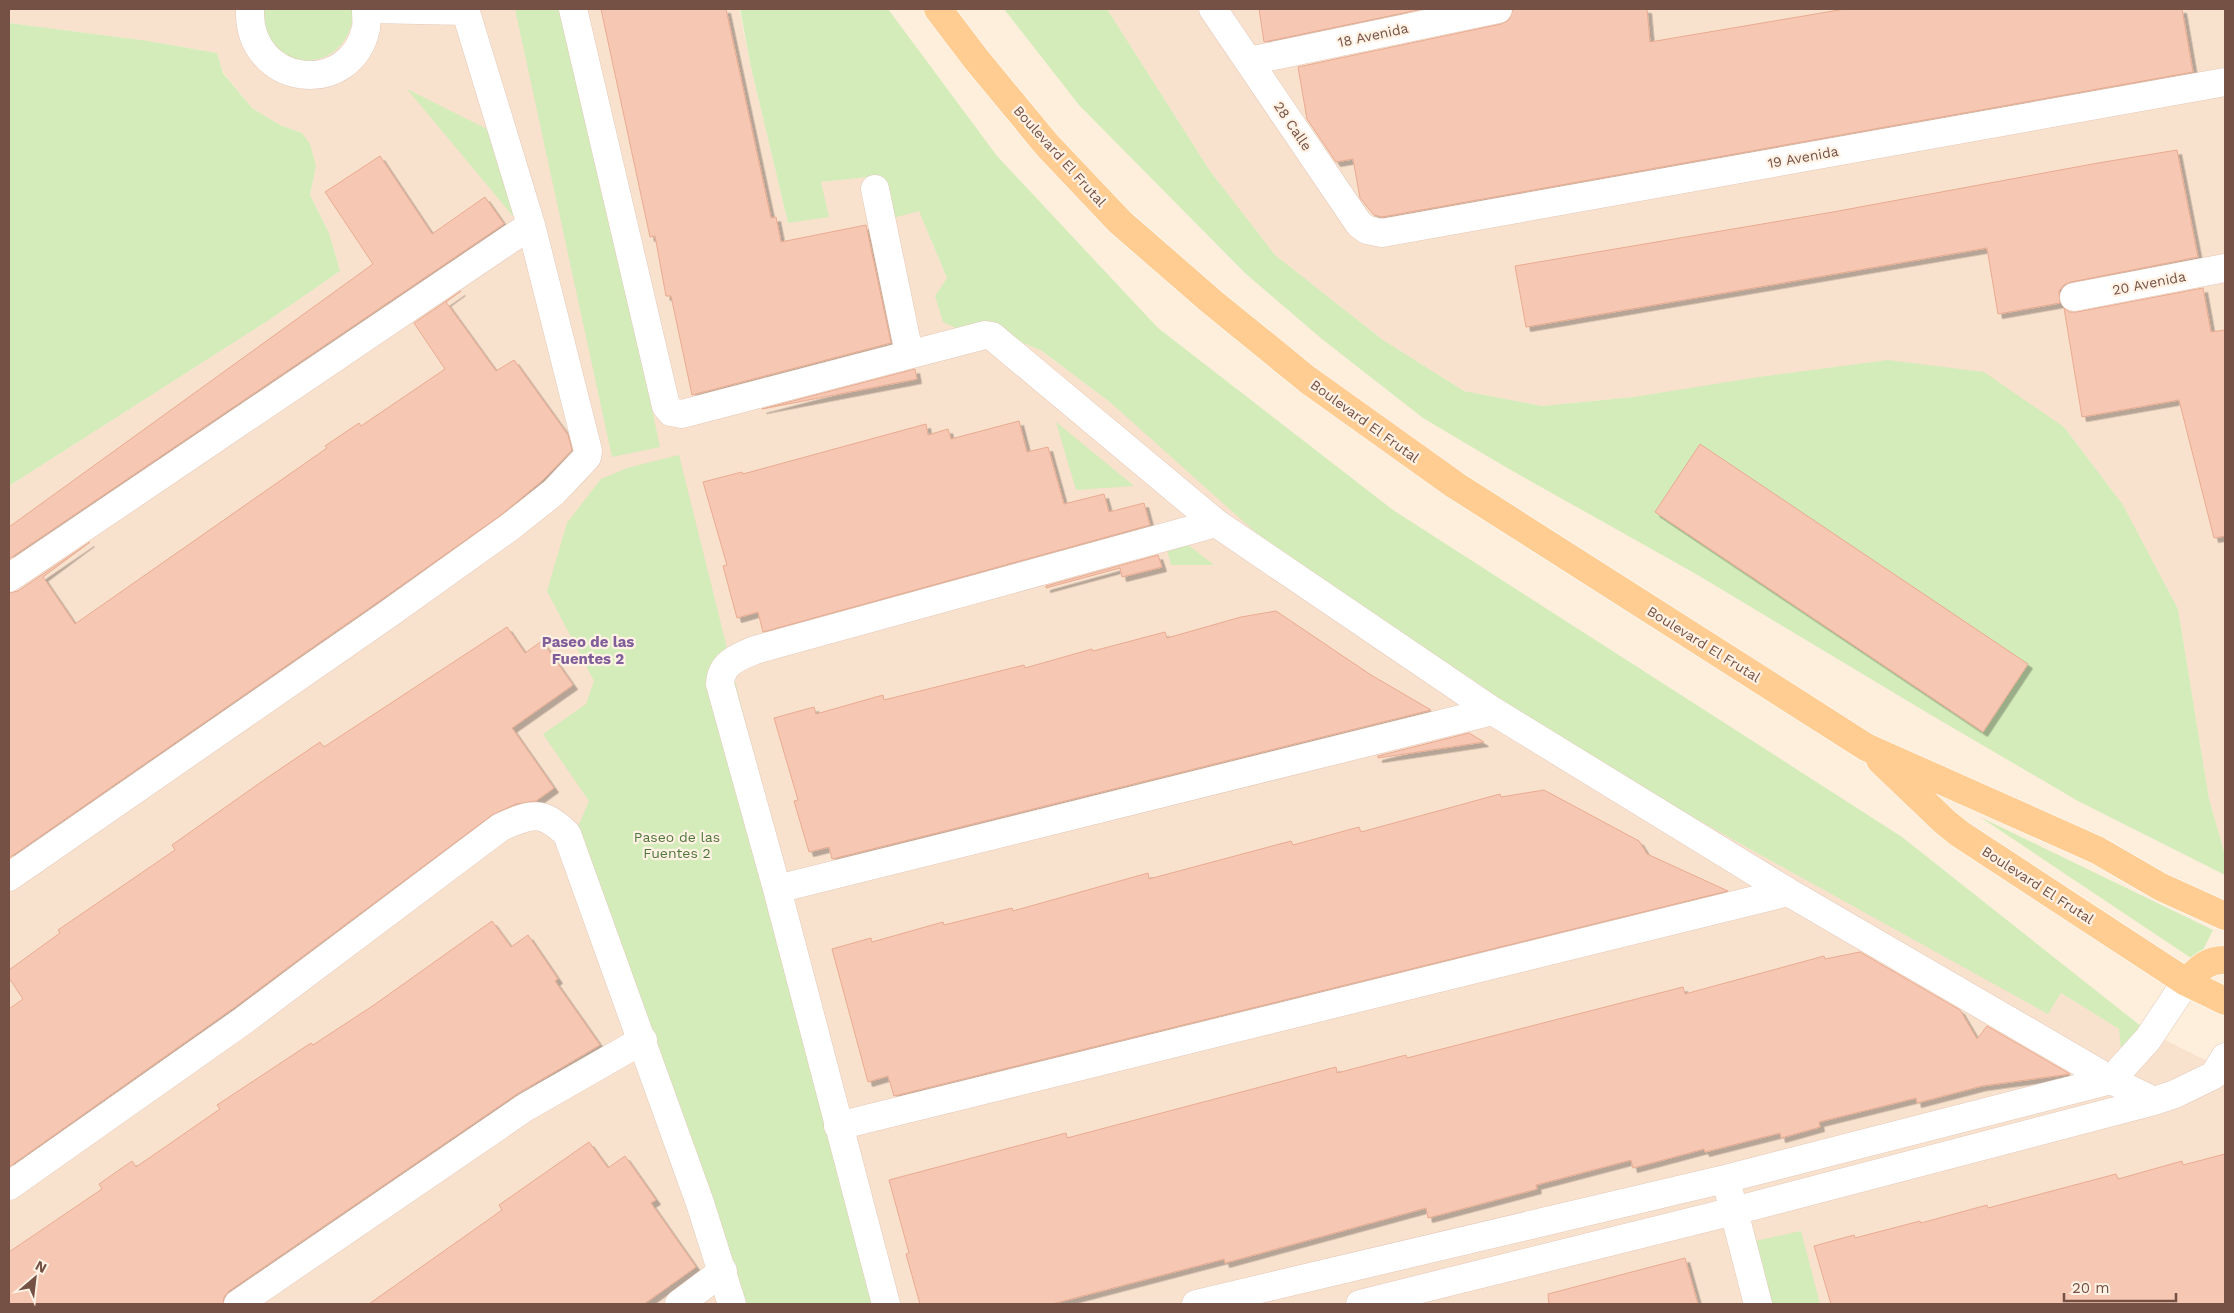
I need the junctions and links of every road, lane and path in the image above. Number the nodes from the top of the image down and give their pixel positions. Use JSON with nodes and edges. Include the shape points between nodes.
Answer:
{"nodes":[{"id":1,"x":250,"y":9,"type":"edge"},
{"id":2,"x":366,"y":9,"type":"edge"},
{"id":3,"x":371,"y":9,"type":"edge"},
{"id":4,"x":572,"y":9,"type":"edge"},
{"id":5,"x":938,"y":9,"type":"edge"},
{"id":6,"x":1213,"y":9,"type":"edge"},
{"id":7,"x":1498,"y":9,"type":"edge"},
{"id":8,"x":465,"y":10,"type":"edge"},
{"id":9,"x":1249,"y":61,"type":"junction"},
{"id":10,"x":2225,"y":82,"type":"edge"},
{"id":11,"x":875,"y":189,"type":"dead end"},
{"id":12,"x":532,"y":225,"type":"junction"},
{"id":13,"x":1382,"y":233,"type":"joint"},
{"id":14,"x":2225,"y":268,"type":"edge"},
{"id":15,"x":2074,"y":297,"type":"dead end"},
{"id":16,"x":910,"y":354,"type":"junction"},
{"id":17,"x":1216,"y":524,"type":"junction"},
{"id":18,"x":9,"y":578,"type":"edge"},
{"id":19,"x":1493,"y":711,"type":"junction"},
{"id":20,"x":1866,"y":746,"type":"junction"},
{"id":21,"x":9,"y":877,"type":"edge"},
{"id":22,"x":777,"y":888,"type":"junction"},
{"id":23,"x":1788,"y":892,"type":"junction"},
{"id":24,"x":2225,"y":916,"type":"edge"},
{"id":25,"x":2225,"y":960,"type":"edge"},
{"id":26,"x":2186,"y":982,"type":"junction"},
{"id":27,"x":2225,"y":1001,"type":"edge"},
{"id":28,"x":643,"y":1040,"type":"junction"},
{"id":29,"x":2225,"y":1057,"type":"edge"},
{"id":30,"x":2111,"y":1080,"type":"junction"},
{"id":31,"x":2154,"y":1101,"type":"junction"},
{"id":32,"x":838,"y":1126,"type":"junction"},
{"id":33,"x":1725,"y":1179,"type":"junction"},
{"id":34,"x":9,"y":1186,"type":"edge"},
{"id":35,"x":1734,"y":1211,"type":"junction"},
{"id":36,"x":723,"y":1271,"type":"junction"},
{"id":37,"x":238,"y":1304,"type":"edge"},
{"id":38,"x":679,"y":1304,"type":"edge"},
{"id":39,"x":732,"y":1304,"type":"edge"},
{"id":40,"x":886,"y":1304,"type":"edge"},
{"id":41,"x":1196,"y":1304,"type":"edge"},
{"id":42,"x":1360,"y":1304,"type":"edge"},
{"id":43,"x":1758,"y":1304,"type":"edge"}],
"edges":[{"from":1,"to":2,"type":"street","via":[[249,24],[255,42],[280,69],[298,75],[316,75],[349,59],[360,44],[366,27]]},
{"from":3,"to":8,"type":"street"},
{"from":4,"to":16,"type":"street","via":[[667,410],[682,414]]},
{"from":5,"to":20,"type":"main road","name":"Boulevard El Frutal","via":[[1047,144],[1120,222],[1308,380],[1455,486]]},
{"from":6,"to":9,"type":"street","name":"28 Calle"},
{"from":7,"to":9,"type":"street","name":"18 Avenida"},
{"from":8,"to":12,"type":"street"},
{"from":9,"to":13,"type":"street","name":"28 Calle","via":[[1359,224],[1367,230]]},
{"from":10,"to":13,"type":"street","name":"19 Avenida"},
{"from":11,"to":16,"type":"street"},
{"from":12,"to":18,"type":"street"},
{"from":12,"to":21,"type":"street","via":[[588,451],[583,462],[554,492],[510,527]]},
{"from":14,"to":15,"type":"street","name":"20 Avenida"},
{"from":16,"to":17,"type":"street","via":[[985,335],[998,339]]},
{"from":17,"to":19,"type":"street"},
{"from":17,"to":22,"type":"street","via":[[755,650],[730,661],[720,684]]},
{"from":19,"to":22,"type":"street"},
{"from":19,"to":23,"type":"street"},
{"from":20,"to":24,"type":"main road","name":"Boulevard El Frutal","via":[[2097,850],[2161,887]]},
{"from":20,"to":26,"type":"main road","name":"Boulevard El Frutal","via":[[1960,834]]},
{"from":22,"to":32,"type":"street"},
{"from":23,"to":30,"type":"street"},
{"from":23,"to":32,"type":"street"},
{"from":25,"to":26,"type":"main road","via":[[2205,964]]},
{"from":26,"to":27,"type":"main road","name":"Boulevard El Frutal"},
{"from":26,"to":30,"type":"street","via":[[2148,1039]]},
{"from":28,"to":34,"type":"street","via":[[567,834],[546,819],[530,814],[500,827],[243,1021]]},
{"from":28,"to":36,"type":"street"},
{"from":28,"to":37,"type":"street","via":[[526,1107]]},
{"from":29,"to":31,"type":"street","via":[[2214,1075]]},
{"from":30,"to":31,"type":"street"},
{"from":30,"to":33,"type":"street"},
{"from":31,"to":35,"type":"street"},
{"from":32,"to":40,"type":"street"},
{"from":33,"to":35,"type":"street"},
{"from":33,"to":41,"type":"street"},
{"from":35,"to":42,"type":"street"},
{"from":35,"to":43,"type":"street"},
{"from":36,"to":38,"type":"street"},
{"from":36,"to":39,"type":"street"}]}
